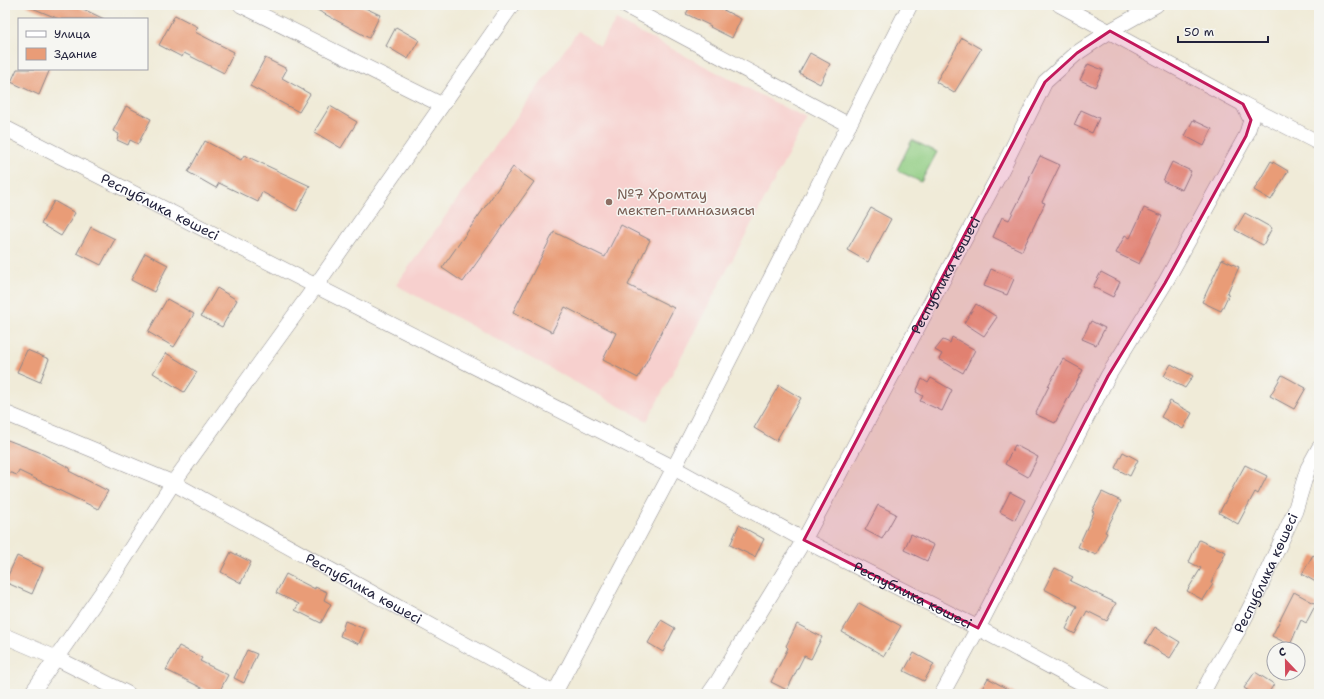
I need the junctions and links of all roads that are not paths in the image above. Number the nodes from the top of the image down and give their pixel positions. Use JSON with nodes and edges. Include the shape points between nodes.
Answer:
{"nodes":[{"id":1,"x":241,"y":5,"type":"edge"},
{"id":2,"x":512,"y":5,"type":"edge"},
{"id":3,"x":624,"y":5,"type":"edge"},
{"id":4,"x":910,"y":5,"type":"edge"},
{"id":5,"x":1060,"y":5,"type":"edge"},
{"id":6,"x":1156,"y":5,"type":"edge"},
{"id":7,"x":1110,"y":31,"type":"junction"},
{"id":8,"x":1243,"y":104,"type":"junction"},
{"id":9,"x":442,"y":105,"type":"junction"},
{"id":10,"x":849,"y":125,"type":"junction"},
{"id":11,"x":5,"y":128,"type":"edge"},
{"id":12,"x":1319,"y":143,"type":"edge"},
{"id":13,"x":315,"y":286,"type":"junction"},
{"id":14,"x":5,"y":413,"type":"edge"},
{"id":15,"x":1319,"y":448,"type":"edge"},
{"id":16,"x":674,"y":468,"type":"junction"},
{"id":17,"x":173,"y":484,"type":"junction"},
{"id":18,"x":804,"y":540,"type":"junction"},
{"id":19,"x":978,"y":628,"type":"junction"},
{"id":20,"x":5,"y":636,"type":"edge"},
{"id":21,"x":56,"y":658,"type":"junction"},
{"id":22,"x":31,"y":694,"type":"edge"},
{"id":23,"x":128,"y":694,"type":"edge"},
{"id":24,"x":555,"y":694,"type":"edge"},
{"id":25,"x":708,"y":694,"type":"edge"},
{"id":26,"x":942,"y":694,"type":"edge"},
{"id":27,"x":1102,"y":694,"type":"edge"},
{"id":28,"x":1202,"y":694,"type":"edge"}],
"edges":[{"from":1,"to":9,"type":"street"},
{"from":2,"to":9,"type":"street"},
{"from":3,"to":10,"type":"street"},
{"from":4,"to":10,"type":"street","name":"Республика көшесі"},
{"from":5,"to":7,"type":"street"},
{"from":6,"to":7,"type":"street","name":"Республика көшесі"},
{"from":7,"to":8,"type":"street"},
{"from":7,"to":18,"type":"street","name":"Республика көшесі","via":[[1077,53],[1045,82],[1000,173]]},
{"from":8,"to":12,"type":"street"},
{"from":8,"to":19,"type":"street","name":"Республика көшесі","via":[[1251,120],[1246,136],[1165,283],[1108,376]]},
{"from":9,"to":13,"type":"street"},
{"from":10,"to":16,"type":"street","name":"Республика көшесі"},
{"from":11,"to":13,"type":"street","name":"Республика көшесі"},
{"from":13,"to":16,"type":"street","name":"Республика көшесі"},
{"from":13,"to":17,"type":"street"},
{"from":14,"to":17,"type":"street","name":"Республика көшесі"},
{"from":15,"to":28,"type":"street","name":"Республика көшесі","via":[[1308,468],[1295,511],[1256,596]]},
{"from":16,"to":18,"type":"street","name":"Республика көшесі"},
{"from":16,"to":24,"type":"street","name":"Республика көшесі"},
{"from":17,"to":21,"type":"street"},
{"from":17,"to":24,"type":"street","name":"Республика көшесі"},
{"from":18,"to":19,"type":"street","name":"Республика көшесі"},
{"from":18,"to":25,"type":"street","name":"Республика көшесі"},
{"from":19,"to":26,"type":"street","name":"Республика көшесі"},
{"from":19,"to":27,"type":"street","name":"Республика көшесі"},
{"from":20,"to":21,"type":"street"},
{"from":21,"to":22,"type":"street"},
{"from":21,"to":23,"type":"street"}]}
